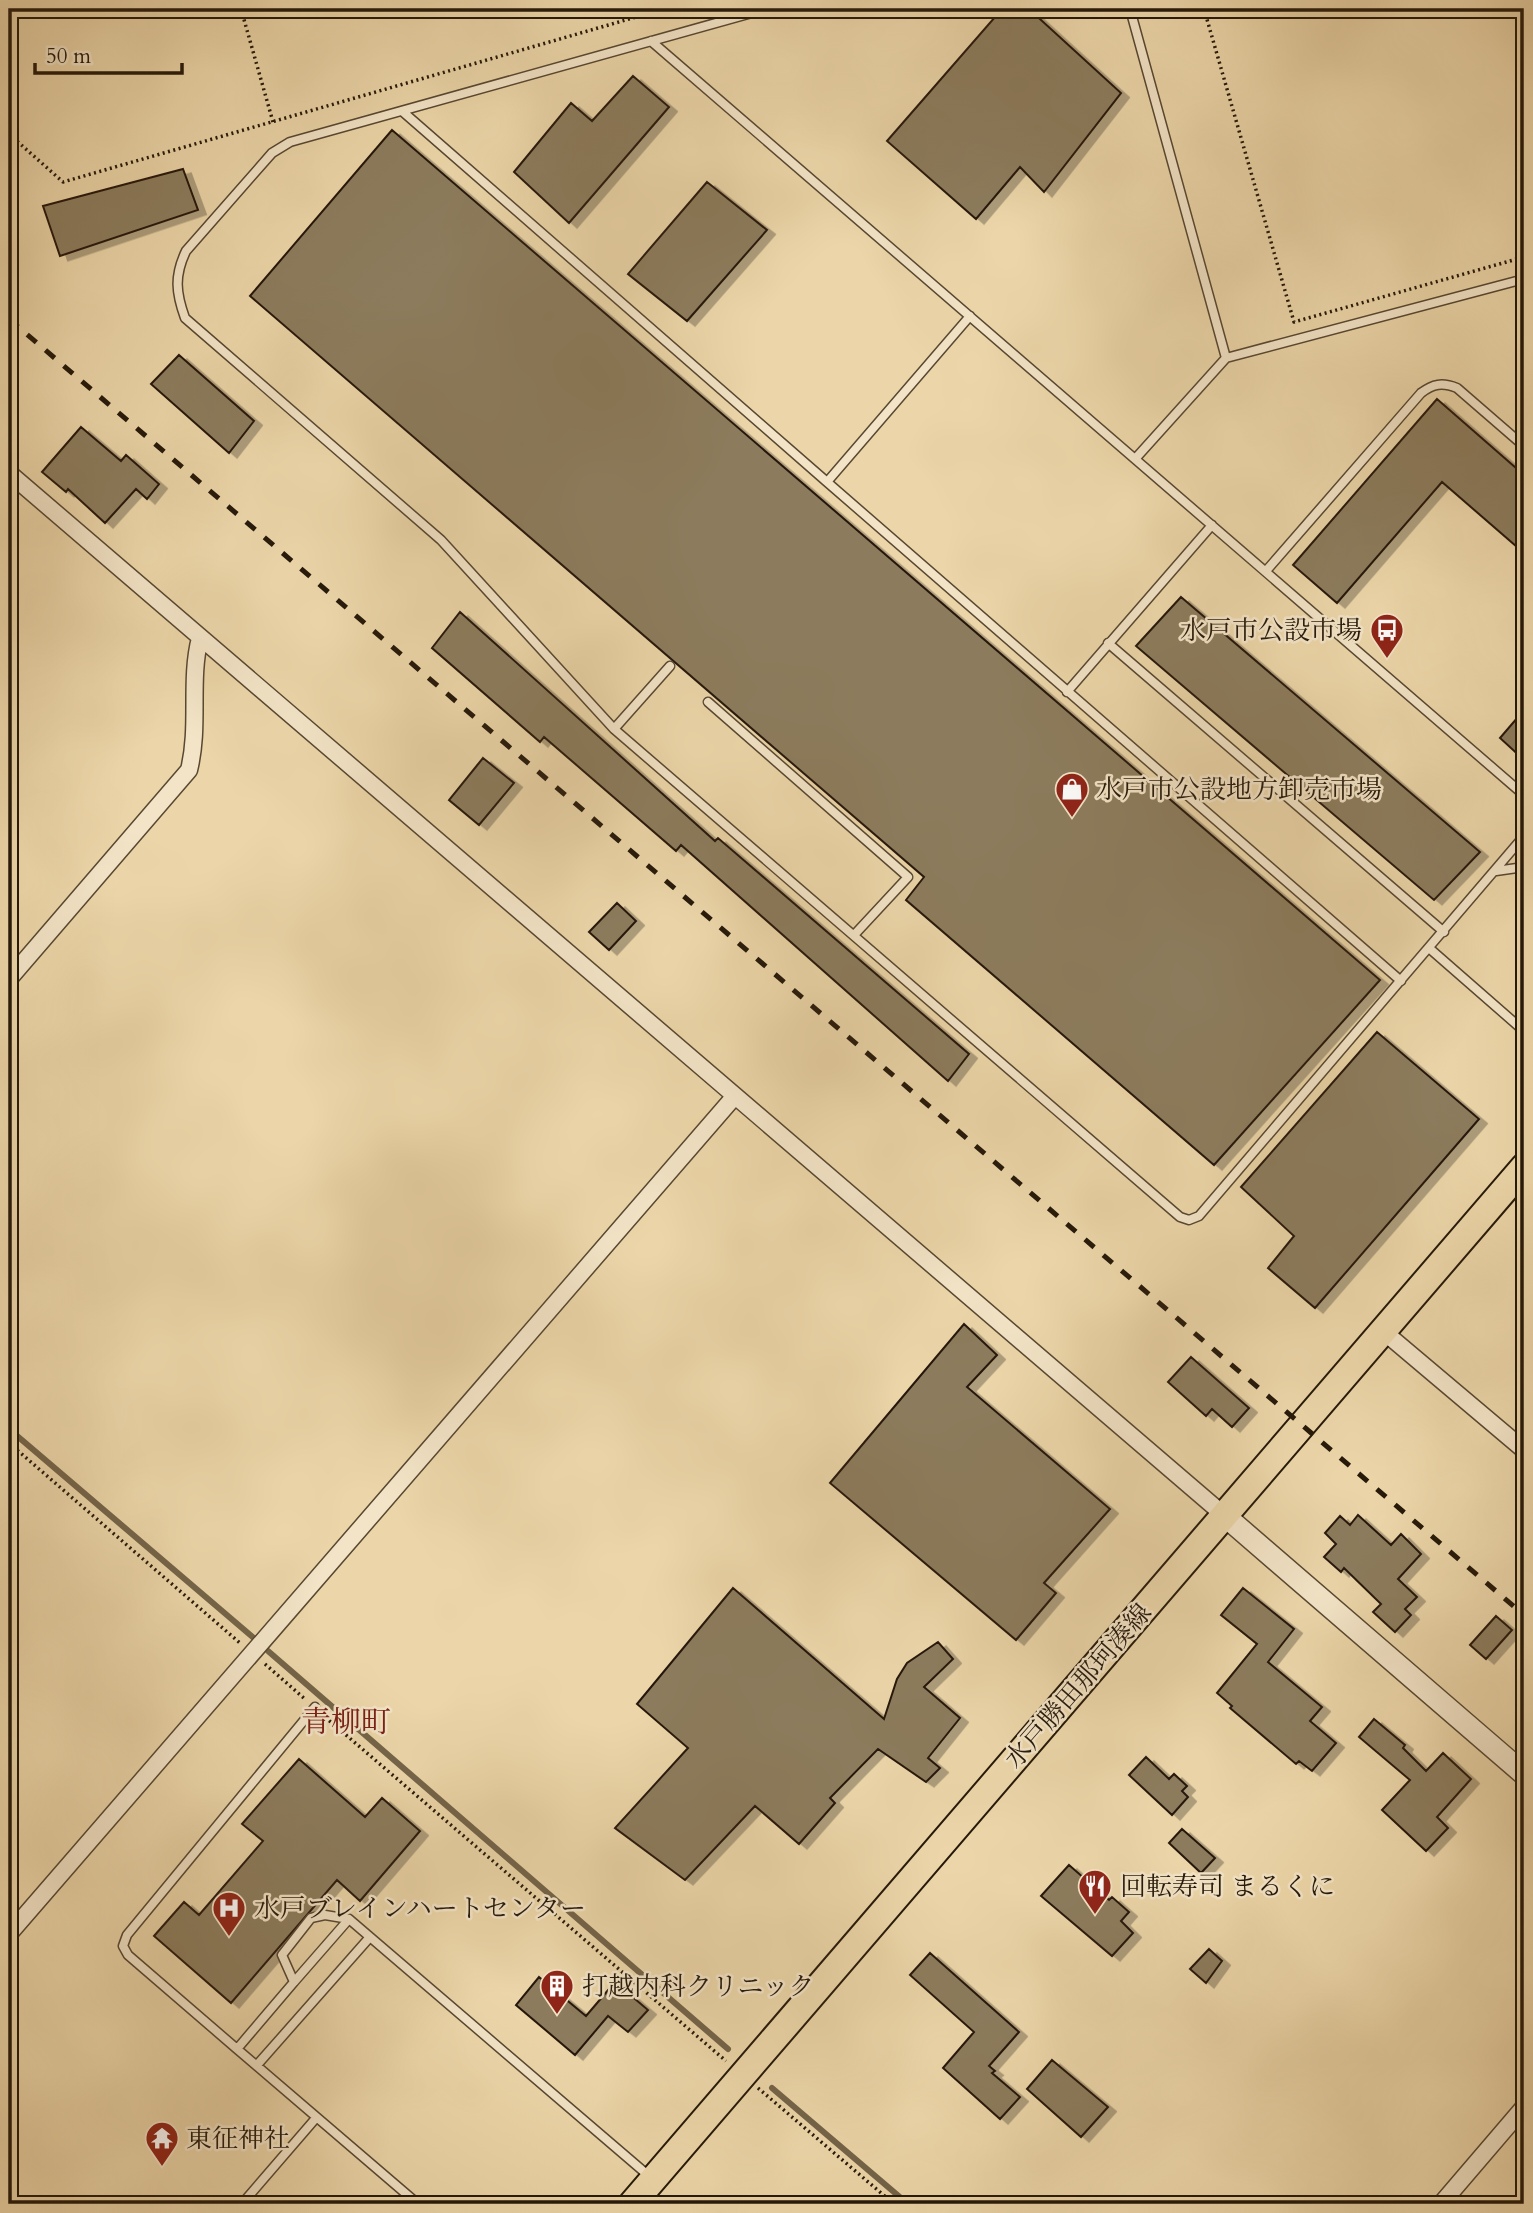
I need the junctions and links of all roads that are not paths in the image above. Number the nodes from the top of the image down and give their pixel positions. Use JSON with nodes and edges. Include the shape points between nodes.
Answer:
{"nodes":[{"id":1,"x":766,"y":9,"type":"edge"},
{"id":2,"x":1130,"y":9,"type":"edge"},
{"id":3,"x":651,"y":41,"type":"junction"},
{"id":4,"x":402,"y":111,"type":"junction"},
{"id":5,"x":1524,"y":278,"type":"edge"},
{"id":6,"x":970,"y":316,"type":"junction"},
{"id":7,"x":1226,"y":358,"type":"junction"},
{"id":8,"x":1524,"y":446,"type":"edge"},
{"id":9,"x":1135,"y":459,"type":"junction"},
{"id":10,"x":9,"y":473,"type":"edge"},
{"id":11,"x":827,"y":482,"type":"junction"},
{"id":12,"x":1212,"y":525,"type":"junction"},
{"id":13,"x":1266,"y":570,"type":"junction"},
{"id":14,"x":200,"y":638,"type":"junction"},
{"id":15,"x":1108,"y":643,"type":"junction"},
{"id":16,"x":670,"y":666,"type":"dead end"},
{"id":17,"x":1067,"y":692,"type":"junction"},
{"id":18,"x":708,"y":702,"type":"dead end"},
{"id":19,"x":614,"y":729,"type":"junction"},
{"id":20,"x":1524,"y":795,"type":"edge"},
{"id":21,"x":1524,"y":836,"type":"edge"},
{"id":22,"x":1524,"y":867,"type":"edge"},
{"id":23,"x":1495,"y":871,"type":"junction"},
{"id":24,"x":1444,"y":932,"type":"junction"},
{"id":25,"x":855,"y":934,"type":"junction"},
{"id":26,"x":1429,"y":948,"type":"junction"},
{"id":27,"x":9,"y":979,"type":"edge"},
{"id":28,"x":1401,"y":981,"type":"junction"},
{"id":29,"x":1524,"y":1031,"type":"edge"},
{"id":30,"x":734,"y":1097,"type":"junction"},
{"id":31,"x":1524,"y":1167,"type":"edge"},
{"id":32,"x":1383,"y":1331,"type":"junction"},
{"id":33,"x":1524,"y":1450,"type":"edge"},
{"id":34,"x":1225,"y":1516,"type":"junction"},
{"id":35,"x":315,"y":1707,"type":"road end"},
{"id":36,"x":1524,"y":1774,"type":"edge"},
{"id":37,"x":349,"y":1919,"type":"junction"},
{"id":38,"x":9,"y":1934,"type":"edge"},
{"id":39,"x":370,"y":1937,"type":"junction"},
{"id":40,"x":294,"y":1983,"type":"junction"},
{"id":41,"x":237,"y":2049,"type":"junction"},
{"id":42,"x":257,"y":2065,"type":"junction"},
{"id":43,"x":1524,"y":2107,"type":"edge"},
{"id":44,"x":316,"y":2118,"type":"junction"},
{"id":45,"x":653,"y":2180,"type":"junction"},
{"id":46,"x":254,"y":2204,"type":"edge"},
{"id":47,"x":418,"y":2204,"type":"edge"},
{"id":48,"x":632,"y":2204,"type":"edge"},
{"id":49,"x":1441,"y":2204,"type":"edge"}],
"edges":[{"from":1,"to":3,"type":"lane"},
{"from":2,"to":7,"type":"lane"},
{"from":3,"to":4,"type":"lane"},
{"from":3,"to":6,"type":"lane"},
{"from":4,"to":11,"type":"lane"},
{"from":4,"to":19,"type":"lane","via":[[290,142],[272,153],[186,251],[177,270],[176,295],[185,318],[201,334],[441,540]]},
{"from":5,"to":7,"type":"lane"},
{"from":6,"to":9,"type":"lane"},
{"from":6,"to":11,"type":"lane"},
{"from":7,"to":9,"type":"lane"},
{"from":8,"to":13,"type":"lane","via":[[1457,388],[1432,385]]},
{"from":9,"to":12,"type":"lane"},
{"from":10,"to":14,"type":"street"},
{"from":11,"to":17,"type":"lane"},
{"from":12,"to":13,"type":"lane"},
{"from":12,"to":15,"type":"lane"},
{"from":13,"to":20,"type":"lane"},
{"from":14,"to":27,"type":"street","via":[[195,744],[189,770]]},
{"from":14,"to":30,"type":"street"},
{"from":15,"to":17,"type":"lane"},
{"from":15,"to":24,"type":"lane"},
{"from":16,"to":19,"type":"lane"},
{"from":17,"to":28,"type":"lane"},
{"from":18,"to":25,"type":"lane","via":[[908,877]]},
{"from":19,"to":25,"type":"lane"},
{"from":21,"to":23,"type":"lane"},
{"from":22,"to":23,"type":"lane"},
{"from":23,"to":24,"type":"lane"},
{"from":24,"to":26,"type":"lane"},
{"from":25,"to":28,"type":"lane","via":[[1180,1217],[1189,1220],[1199,1216]]},
{"from":26,"to":28,"type":"lane"},
{"from":26,"to":29,"type":"lane"},
{"from":30,"to":34,"type":"street"},
{"from":30,"to":38,"type":"street"},
{"from":31,"to":32,"type":"main road","name":"水戸勝田那珂湊線"},
{"from":32,"to":33,"type":"street"},
{"from":32,"to":34,"type":"main road","name":"水戸勝田那珂湊線"},
{"from":34,"to":36,"type":"street"},
{"from":34,"to":45,"type":"main road","name":"水戸勝田那珂湊線"},
{"from":35,"to":41,"type":"lane","via":[[127,1935],[123,1946]]},
{"from":37,"to":39,"type":"lane"},
{"from":37,"to":40,"type":"lane"},
{"from":37,"to":40,"type":"lane","via":[[311,1918],[286,1946],[282,1955]]},
{"from":39,"to":42,"type":"lane"},
{"from":39,"to":45,"type":"lane"},
{"from":40,"to":41,"type":"lane"},
{"from":41,"to":42,"type":"lane"},
{"from":42,"to":44,"type":"lane"},
{"from":43,"to":49,"type":"street"},
{"from":44,"to":46,"type":"lane","via":[[247,2198]]},
{"from":44,"to":47,"type":"lane"},
{"from":45,"to":48,"type":"main road","name":"水戸勝田那珂湊線"}]}
